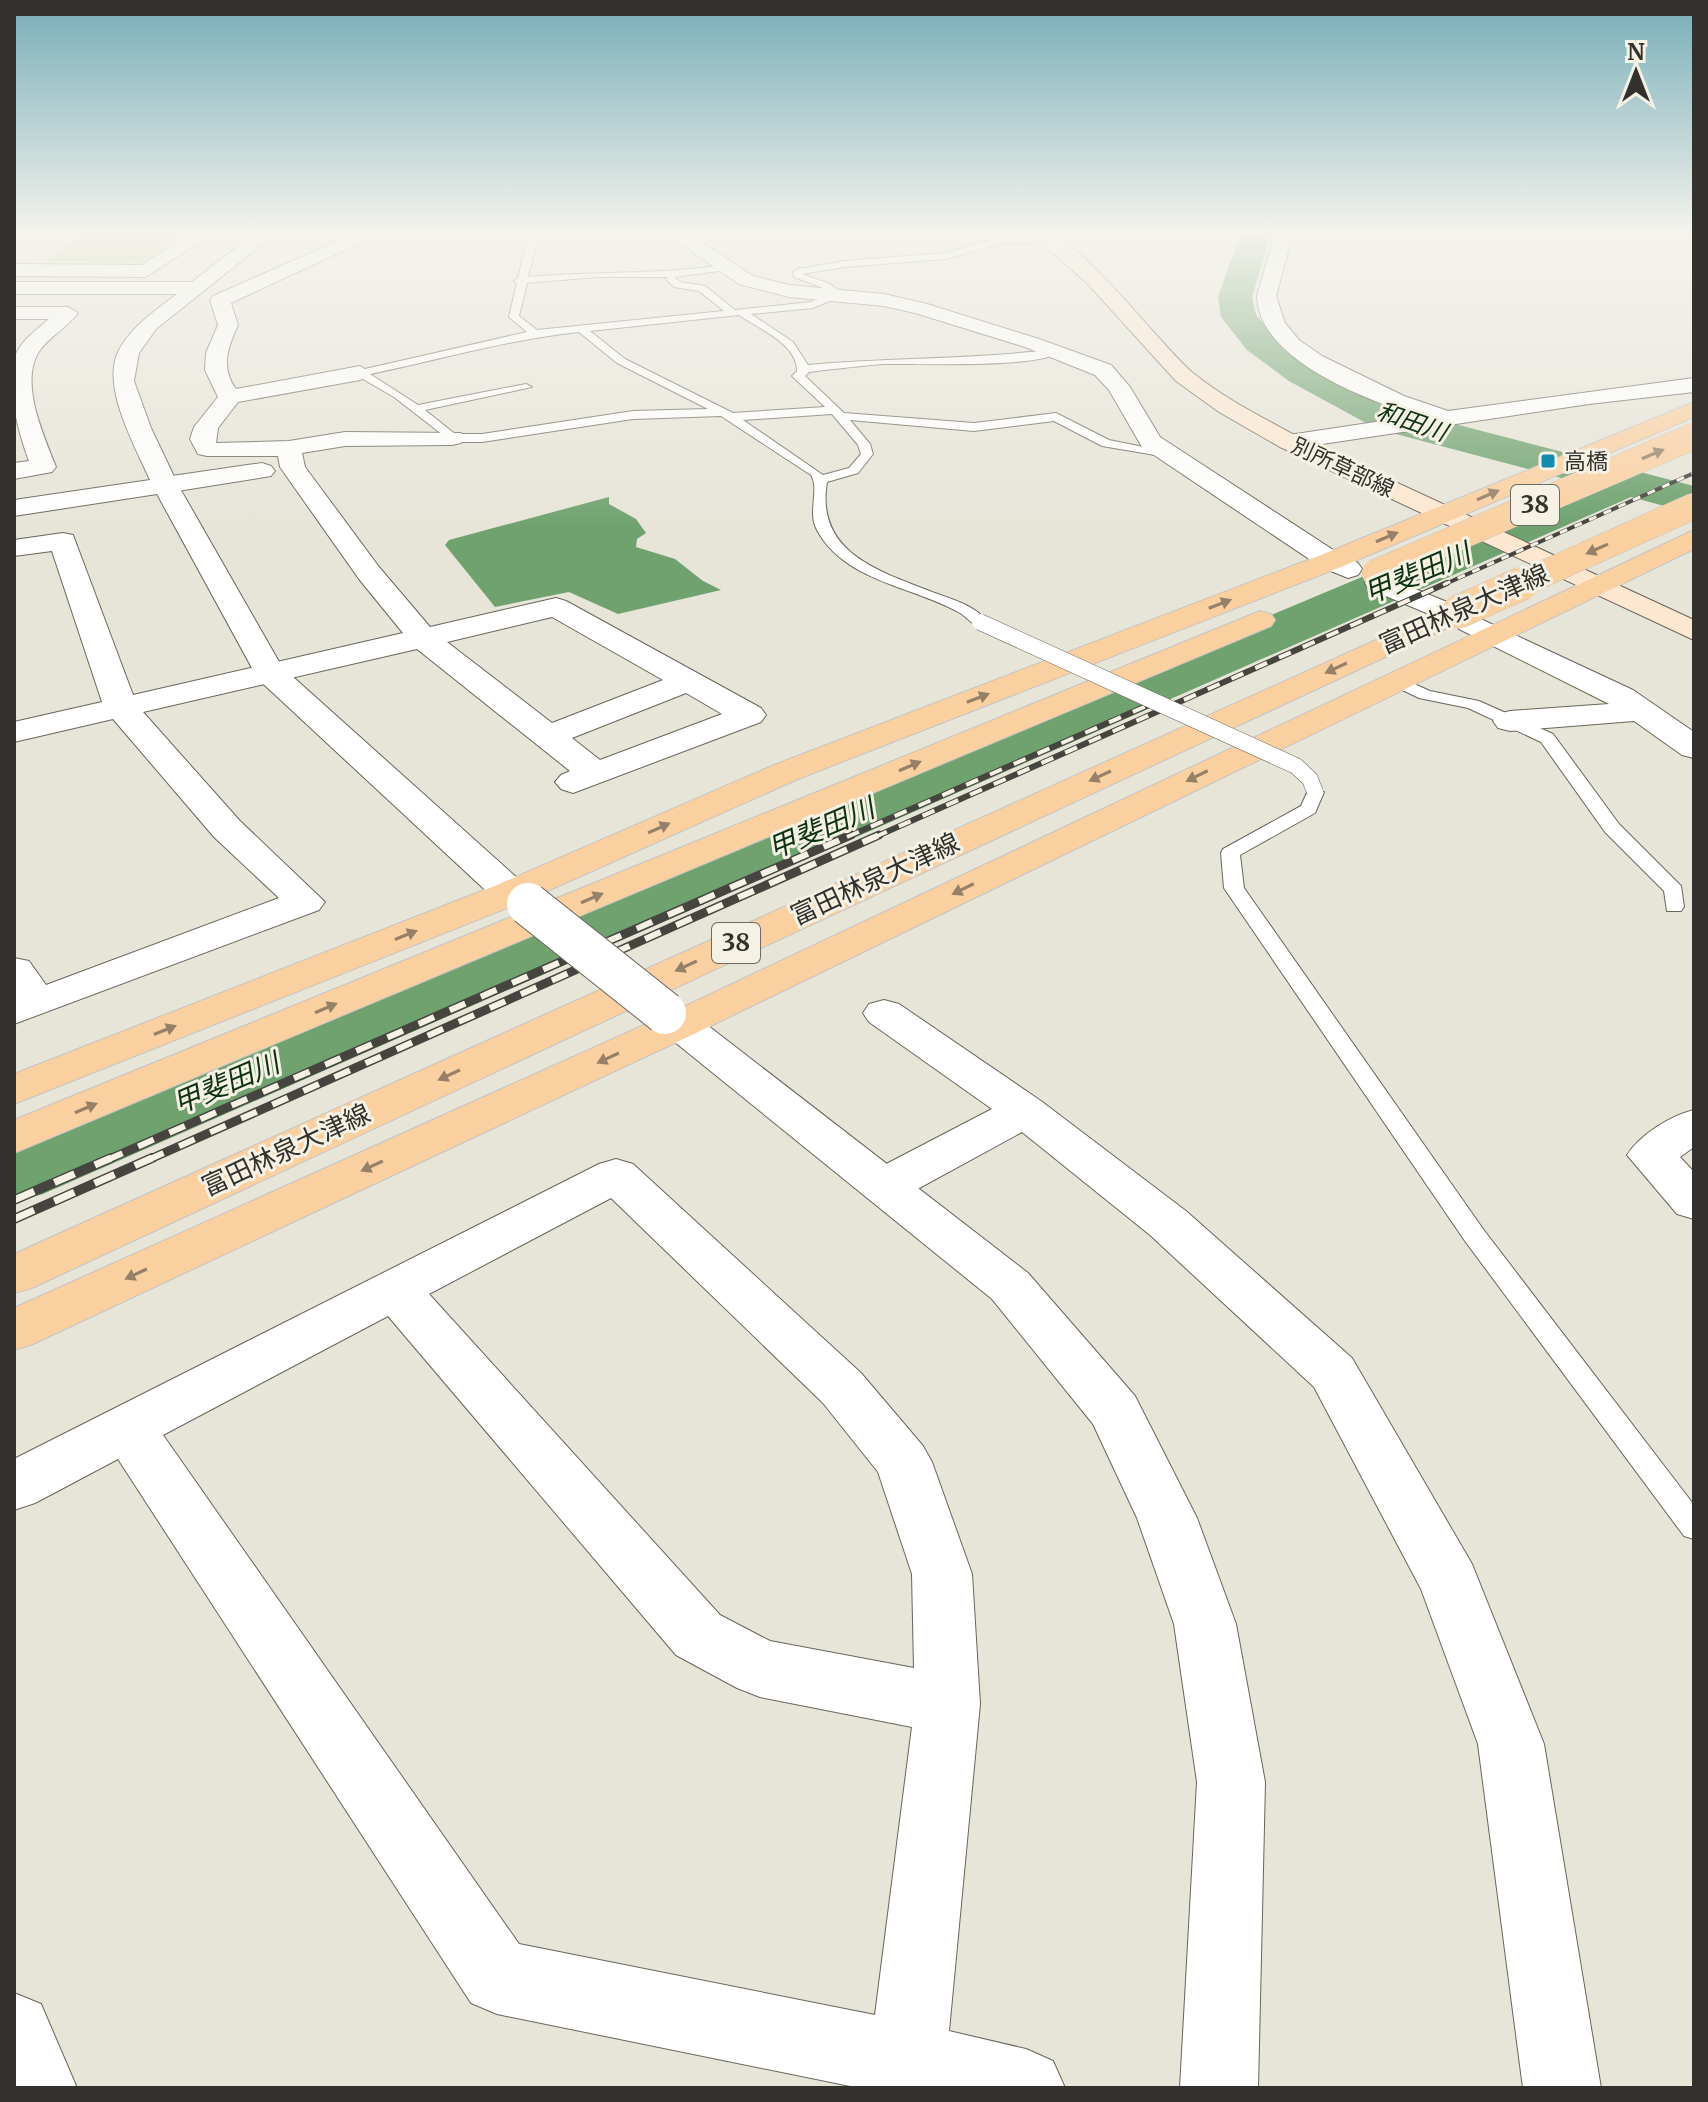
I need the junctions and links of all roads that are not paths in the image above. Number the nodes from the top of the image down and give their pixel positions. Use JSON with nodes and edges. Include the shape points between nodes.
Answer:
{"nodes":[{"id":1,"x":46,"y":331,"type":"edge"},
{"id":2,"x":144,"y":331,"type":"edge"},
{"id":3,"x":225,"y":331,"type":"edge"},
{"id":4,"x":532,"y":331,"type":"edge"},
{"id":5,"x":557,"y":331,"type":"edge"},
{"id":6,"x":585,"y":331,"type":"edge"},
{"id":7,"x":767,"y":331,"type":"edge"},
{"id":8,"x":991,"y":331,"type":"edge"},
{"id":9,"x":1143,"y":331,"type":"edge"},
{"id":10,"x":1281,"y":331,"type":"edge"},
{"id":11,"x":535,"y":333,"type":"junction"},
{"id":12,"x":21,"y":351,"type":"edge"},
{"id":13,"x":1056,"y":352,"type":"junction"},
{"id":14,"x":803,"y":369,"type":"junction"},
{"id":15,"x":360,"y":373,"type":"junction"},
{"id":16,"x":1694,"y":385,"type":"edge"},
{"id":17,"x":526,"y":387,"type":"dead end"},
{"id":18,"x":18,"y":388,"type":"edge"},
{"id":19,"x":230,"y":397,"type":"junction"},
{"id":20,"x":414,"y":409,"type":"junction"},
{"id":21,"x":1694,"y":409,"type":"edge"},
{"id":22,"x":838,"y":413,"type":"junction"},
{"id":23,"x":727,"y":415,"type":"junction"},
{"id":24,"x":1444,"y":420,"type":"junction"},
{"id":25,"x":22,"y":427,"type":"edge"},
{"id":26,"x":1694,"y":436,"type":"edge"},
{"id":27,"x":452,"y":438,"type":"junction"},
{"id":28,"x":1289,"y":442,"type":"junction"},
{"id":29,"x":1167,"y":453,"type":"junction"},
{"id":30,"x":291,"y":458,"type":"junction"},
{"id":31,"x":14,"y":471,"type":"edge"},
{"id":32,"x":820,"y":479,"type":"junction"},
{"id":33,"x":165,"y":485,"type":"junction"},
{"id":34,"x":1694,"y":506,"type":"edge"},
{"id":35,"x":14,"y":508,"type":"edge"},
{"id":36,"x":1443,"y":514,"type":"junction"},
{"id":37,"x":1694,"y":538,"type":"edge"},
{"id":38,"x":14,"y":548,"type":"edge"},
{"id":39,"x":1358,"y":571,"type":"junction"},
{"id":40,"x":1596,"y":584,"type":"junction"},
{"id":41,"x":1465,"y":619,"type":"junction"},
{"id":42,"x":1694,"y":631,"type":"edge"},
{"id":43,"x":423,"y":638,"type":"junction"},
{"id":44,"x":269,"y":672,"type":"junction"},
{"id":45,"x":688,"y":681,"type":"junction"},
{"id":46,"x":1398,"y":682,"type":"junction"},
{"id":47,"x":121,"y":708,"type":"junction"},
{"id":48,"x":1641,"y":711,"type":"junction"},
{"id":49,"x":1510,"y":721,"type":"junction"},
{"id":50,"x":14,"y":732,"type":"edge"},
{"id":51,"x":548,"y":736,"type":"junction"},
{"id":52,"x":1694,"y":748,"type":"edge"},
{"id":53,"x":520,"y":899,"type":"junction"},
{"id":54,"x":1674,"y":907,"type":"dead end"},
{"id":55,"x":22,"y":995,"type":"edge"},
{"id":56,"x":884,"y":1013,"type":"dead end"},
{"id":57,"x":672,"y":1019,"type":"junction"},
{"id":58,"x":14,"y":1090,"type":"edge"},
{"id":59,"x":1025,"y":1111,"type":"junction"},
{"id":60,"x":1694,"y":1125,"type":"edge"},
{"id":61,"x":14,"y":1138,"type":"edge"},
{"id":62,"x":884,"y":1186,"type":"junction"},
{"id":63,"x":1694,"y":1202,"type":"edge"},
{"id":64,"x":14,"y":1275,"type":"edge"},
{"id":65,"x":394,"y":1289,"type":"junction"},
{"id":66,"x":14,"y":1330,"type":"edge"},
{"id":67,"x":127,"y":1427,"type":"junction"},
{"id":68,"x":14,"y":1486,"type":"edge"},
{"id":69,"x":1694,"y":1527,"type":"edge"},
{"id":70,"x":947,"y":1704,"type":"junction"},
{"id":71,"x":14,"y":2031,"type":"edge"},
{"id":72,"x":908,"y":2074,"type":"edge"},
{"id":73,"x":38,"y":2088,"type":"edge"},
{"id":74,"x":1026,"y":2088,"type":"edge"},
{"id":75,"x":1219,"y":2088,"type":"edge"},
{"id":76,"x":1562,"y":2088,"type":"edge"}],
"edges":[{"from":1,"to":12,"type":"street"},
{"from":2,"to":33,"type":"street","via":[[128,352],[123,381]]},
{"from":3,"to":19,"type":"street","via":[[215,364],[218,383]]},
{"from":4,"to":11,"type":"lane"},
{"from":5,"to":11,"type":"lane"},
{"from":6,"to":23,"type":"lane","via":[[621,361]]},
{"from":7,"to":14,"type":"lane","via":[[789,344]]},
{"from":8,"to":13,"type":"street"},
{"from":9,"to":28,"type":"main road","name":"別所草部線","via":[[1184,376]]},
{"from":10,"to":24,"type":"street","via":[[1297,349],[1361,387]]},
{"from":11,"to":15,"type":"lane"},
{"from":12,"to":18,"type":"street"},
{"from":13,"to":14,"type":"lane"},
{"from":13,"to":29,"type":"street","via":[[1103,370],[1151,442]]},
{"from":14,"to":22,"type":"lane","via":[[798,376]]},
{"from":15,"to":19,"type":"street"},
{"from":15,"to":20,"type":"lane"},
{"from":16,"to":24,"type":"street"},
{"from":17,"to":20,"type":"lane"},
{"from":18,"to":25,"type":"street"},
{"from":19,"to":30,"type":"street","via":[[206,427],[202,439],[207,449]]},
{"from":20,"to":27,"type":"lane"},
{"from":36,"to":21,"type":"main road","one_way":true},
{"from":22,"to":23,"type":"lane"},
{"from":22,"to":29,"type":"lane","via":[[974,427],[1056,417],[1106,443]]},
{"from":22,"to":32,"type":"lane","via":[[867,454],[850,474]]},
{"from":23,"to":27,"type":"lane","via":[[633,415]]},
{"from":23,"to":32,"type":"lane"},
{"from":24,"to":28,"type":"street"},
{"from":25,"to":31,"type":"street","via":[[43,467]]},
{"from":39,"to":26,"type":"main road","number":"38","one_way":true,"bridge":true},
{"from":27,"to":30,"type":"street","via":[[345,439]]},
{"from":28,"to":36,"type":"main road","name":"別所草部線"},
{"from":29,"to":39,"type":"street"},
{"from":30,"to":33,"type":"street"},
{"from":30,"to":43,"type":"street","via":[[369,573]]},
{"from":32,"to":69,"type":"lane","bridge":true,"via":[[817,501],[824,530],[859,563],[1296,766],[1310,779],[1315,792],[1309,809],[1230,853],[1234,888],[1474,1235]]},
{"from":33,"to":35,"type":"street"},
{"from":33,"to":44,"type":"street"},
{"from":34,"to":41,"type":"main road","name":"富田林泉大津線","number":"38","one_way":true,"bridge":true},
{"from":39,"to":36,"type":"main road","one_way":true},
{"from":36,"to":40,"type":"main road","name":"別所草部線"},
{"from":37,"to":40,"type":"main road"},
{"from":38,"to":47,"type":"street","via":[[63,541]]},
{"from":39,"to":41,"type":"street"},
{"from":53,"to":39,"type":"main road","one_way":true,"via":[[786,772]]},
{"from":61,"to":39,"type":"main road","number":"38","one_way":true},
{"from":40,"to":41,"type":"main road"},
{"from":40,"to":42,"type":"main road","name":"別所草部線"},
{"from":41,"to":46,"type":"main road"},
{"from":41,"to":48,"type":"street"},
{"from":41,"to":64,"type":"main road","name":"富田林泉大津線","number":"38","one_way":true},
{"from":43,"to":44,"type":"street"},
{"from":43,"to":45,"type":"street","via":[[556,607]]},
{"from":43,"to":51,"type":"street"},
{"from":44,"to":47,"type":"street"},
{"from":44,"to":53,"type":"street"},
{"from":45,"to":51,"type":"street"},
{"from":45,"to":51,"type":"street","via":[[749,715],[585,778]]},
{"from":46,"to":49,"type":"lane"},
{"from":46,"to":57,"type":"main road","one_way":true},
{"from":47,"to":50,"type":"street"},
{"from":47,"to":55,"type":"street","via":[[227,829],[305,902]]},
{"from":48,"to":49,"type":"street"},
{"from":48,"to":52,"type":"street"},
{"from":49,"to":54,"type":"lane","via":[[1547,738],[1612,828],[1674,890]]},
{"from":53,"to":57,"type":"street","bridge":true},
{"from":58,"to":53,"type":"main road","one_way":true},
{"from":56,"to":59,"type":"street"},
{"from":57,"to":62,"type":"street"},
{"from":57,"to":66,"type":"main road","one_way":true},
{"from":59,"to":62,"type":"street"},
{"from":59,"to":76,"type":"street","via":[[1168,1223],[1333,1373],[1450,1583],[1511,1744]]},
{"from":60,"to":63,"type":"street","via":[[1651,1155]]},
{"from":62,"to":75,"type":"street","via":[[1010,1286],[1115,1411],[1167,1518],[1205,1624],[1231,1782]]},
{"from":65,"to":67,"type":"street"},
{"from":65,"to":70,"type":"street","via":[[698,1635],[760,1668]]},
{"from":65,"to":70,"type":"street","via":[[616,1175],[842,1388],[903,1462],[942,1574]]},
{"from":67,"to":68,"type":"street"},
{"from":67,"to":72,"type":"street","via":[[497,1977]]},
{"from":70,"to":72,"type":"street"},
{"from":71,"to":73,"type":"street"},
{"from":72,"to":74,"type":"street"}]}
